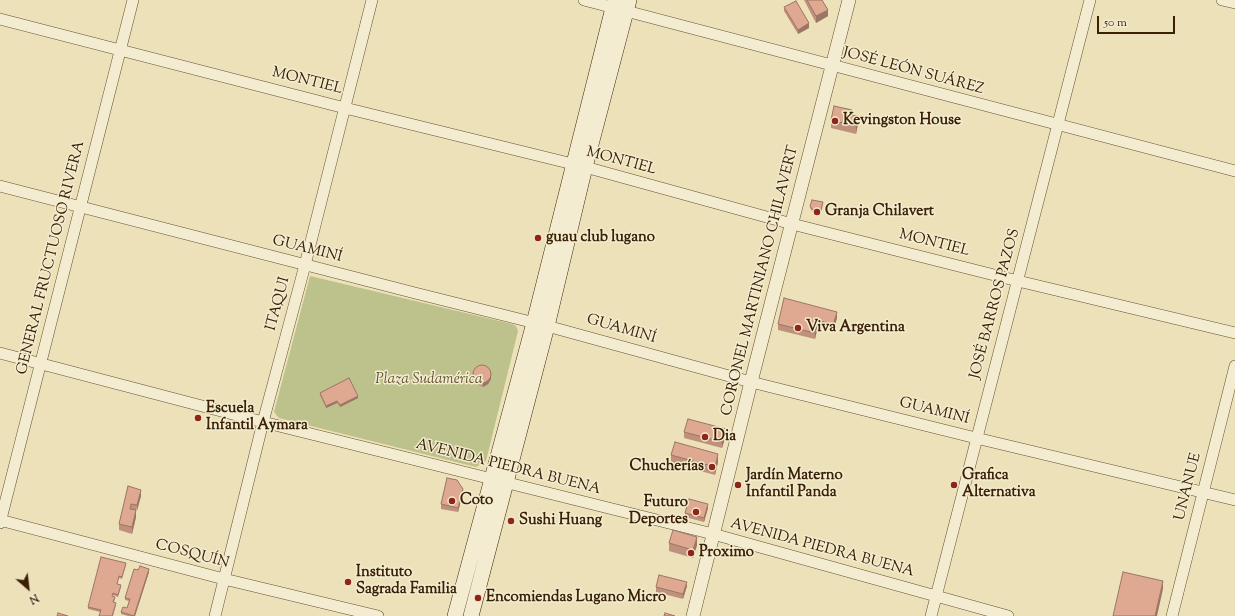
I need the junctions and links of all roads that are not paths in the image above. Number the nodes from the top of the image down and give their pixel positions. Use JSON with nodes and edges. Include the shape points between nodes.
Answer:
{"nodes":[{"id":1,"x":133,"y":0,"type":"edge"},
{"id":2,"x":372,"y":0,"type":"edge"},
{"id":3,"x":584,"y":0,"type":"edge"},
{"id":4,"x":849,"y":0,"type":"edge"},
{"id":5,"x":1090,"y":0,"type":"edge"},
{"id":6,"x":1222,"y":0,"type":"edge"},
{"id":7,"x":1235,"y":3,"type":"edge"},
{"id":8,"x":621,"y":4,"type":"edge"},
{"id":9,"x":0,"y":20,"type":"edge"},
{"id":10,"x":121,"y":50,"type":"junction"},
{"id":11,"x":832,"y":66,"type":"junction"},
{"id":12,"x":345,"y":108,"type":"junction"},
{"id":13,"x":1057,"y":124,"type":"junction"},
{"id":14,"x":579,"y":166,"type":"junction"},
{"id":15,"x":1235,"y":171,"type":"edge"},
{"id":16,"x":0,"y":186,"type":"edge"},
{"id":17,"x":80,"y":207,"type":"junction"},
{"id":18,"x":792,"y":224,"type":"junction"},
{"id":19,"x":305,"y":265,"type":"junction"},
{"id":20,"x":1018,"y":281,"type":"junction"},
{"id":21,"x":541,"y":324,"type":"junction"},
{"id":22,"x":1235,"y":333,"type":"edge"},
{"id":23,"x":0,"y":353,"type":"edge"},
{"id":24,"x":40,"y":364,"type":"junction"},
{"id":25,"x":1235,"y":366,"type":"edge"},
{"id":26,"x":751,"y":382,"type":"junction"},
{"id":27,"x":264,"y":422,"type":"junction"},
{"id":28,"x":976,"y":438,"type":"junction"},
{"id":29,"x":499,"y":481,"type":"junction"},
{"id":30,"x":1203,"y":492,"type":"junction"},
{"id":31,"x":1235,"y":500,"type":"edge"},
{"id":32,"x":0,"y":521,"type":"edge"},
{"id":33,"x":713,"y":534,"type":"junction"},
{"id":34,"x":224,"y":579,"type":"junction"},
{"id":35,"x":936,"y":596,"type":"junction"},
{"id":36,"x":215,"y":616,"type":"edge"},
{"id":37,"x":378,"y":616,"type":"edge"},
{"id":38,"x":455,"y":616,"type":"edge"},
{"id":39,"x":471,"y":616,"type":"edge"},
{"id":40,"x":693,"y":616,"type":"edge"},
{"id":41,"x":931,"y":616,"type":"edge"},
{"id":42,"x":1008,"y":616,"type":"edge"},
{"id":43,"x":1172,"y":616,"type":"edge"}],
"edges":[{"from":1,"to":10,"type":"street","name":"GENERAL FRUCTUOSO RIVERA"},
{"from":2,"to":12,"type":"street","name":"ITAQUI"},
{"from":3,"to":8,"type":"street","name":"JOSÉ LEÓN SUÁREZ"},
{"from":4,"to":11,"type":"street","name":"CORONEL MARTINIANO CHILAVERT"},
{"from":5,"to":13,"type":"street","name":"JOSÉ BARROS PAZOS"},
{"from":6,"to":7,"type":"street"},
{"from":8,"to":11,"type":"street","name":"JOSÉ LEÓN SUÁREZ"},
{"from":8,"to":14,"type":"main road"},
{"from":9,"to":10,"type":"street","name":"MONTIEL"},
{"from":10,"to":12,"type":"street","name":"MONTIEL"},
{"from":10,"to":17,"type":"street","name":"GENERAL FRUCTUOSO RIVERA"},
{"from":11,"to":13,"type":"street","name":"JOSÉ LEÓN SUÁREZ"},
{"from":11,"to":18,"type":"street","name":"CORONEL MARTINIANO CHILAVERT"},
{"from":12,"to":14,"type":"street","name":"MONTIEL"},
{"from":12,"to":19,"type":"street","name":"ITAQUI"},
{"from":13,"to":15,"type":"street","name":"JOSÉ LEÓN SUÁREZ"},
{"from":13,"to":20,"type":"street","name":"JOSÉ BARROS PAZOS"},
{"from":14,"to":18,"type":"street","name":"MONTIEL"},
{"from":14,"to":21,"type":"main road"},
{"from":16,"to":17,"type":"street","name":"GUAMINÍ"},
{"from":17,"to":19,"type":"street","name":"GUAMINÍ"},
{"from":17,"to":24,"type":"street","name":"GENERAL FRUCTUOSO RIVERA"},
{"from":18,"to":20,"type":"street","name":"MONTIEL"},
{"from":18,"to":26,"type":"street","name":"CORONEL MARTINIANO CHILAVERT"},
{"from":19,"to":21,"type":"street","name":"GUAMINÍ"},
{"from":19,"to":27,"type":"street","name":"ITAQUI"},
{"from":20,"to":22,"type":"street","name":"MONTIEL"},
{"from":20,"to":28,"type":"street","name":"JOSÉ BARROS PAZOS"},
{"from":21,"to":26,"type":"street","name":"GUAMINÍ"},
{"from":21,"to":29,"type":"main road"},
{"from":23,"to":24,"type":"street","name":"AVENIDA PIEDRA BUENA"},
{"from":24,"to":27,"type":"street","name":"AVENIDA PIEDRA BUENA"},
{"from":24,"to":32,"type":"street","name":"GENERAL FRUCTUOSO RIVERA"},
{"from":25,"to":30,"type":"street","name":"UNANUE"},
{"from":26,"to":28,"type":"street","name":"GUAMINÍ"},
{"from":26,"to":33,"type":"street","name":"CORONEL MARTINIANO CHILAVERT"},
{"from":27,"to":29,"type":"street","name":"AVENIDA PIEDRA BUENA"},
{"from":27,"to":34,"type":"street","name":"ITAQUI"},
{"from":28,"to":30,"type":"street","name":"GUAMINÍ"},
{"from":28,"to":35,"type":"street","name":"JOSÉ BARROS PAZOS"},
{"from":29,"to":33,"type":"street","name":"AVENIDA PIEDRA BUENA"},
{"from":29,"to":38,"type":"main road"},
{"from":29,"to":39,"type":"main road"},
{"from":30,"to":31,"type":"street","name":"GUAMINÍ"},
{"from":30,"to":43,"type":"street","name":"UNANUE"},
{"from":32,"to":34,"type":"street","name":"COSQUÍN"},
{"from":33,"to":35,"type":"street","name":"AVENIDA PIEDRA BUENA"},
{"from":33,"to":40,"type":"street","name":"CORONEL MARTINIANO CHILAVERT"},
{"from":34,"to":36,"type":"street","name":"ITAQUI"},
{"from":34,"to":37,"type":"street","name":"COSQUÍN"},
{"from":35,"to":41,"type":"street","name":"JOSÉ BARROS PAZOS"},
{"from":35,"to":42,"type":"street","name":"AVENIDA PIEDRA BUENA"}]}
